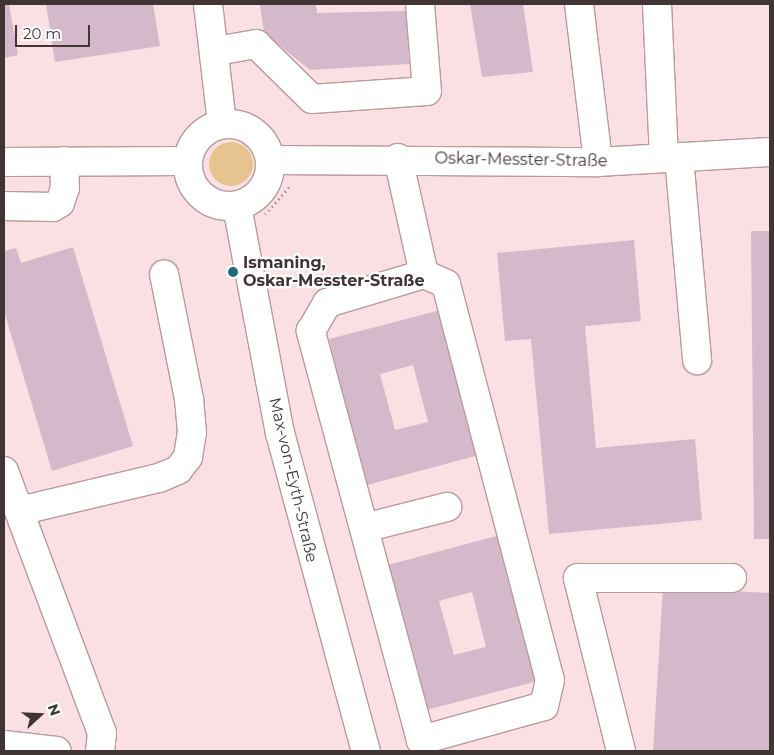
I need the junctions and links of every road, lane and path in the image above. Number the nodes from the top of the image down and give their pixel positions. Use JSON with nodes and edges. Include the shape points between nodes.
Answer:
{"nodes":[{"id":1,"x":208,"y":4,"type":"edge"},
{"id":2,"x":420,"y":4,"type":"edge"},
{"id":3,"x":579,"y":4,"type":"edge"},
{"id":4,"x":657,"y":4,"type":"edge"},
{"id":5,"x":216,"y":51,"type":"junction"},
{"id":6,"x":222,"y":124,"type":"junction"},
{"id":7,"x":770,"y":152,"type":"edge"},
{"id":8,"x":671,"y":157,"type":"junction"},
{"id":9,"x":398,"y":158,"type":"junction"},
{"id":10,"x":271,"y":160,"type":"junction"},
{"id":11,"x":64,"y":161,"type":"junction"},
{"id":12,"x":188,"y":161,"type":"junction"},
{"id":13,"x":4,"y":162,"type":"edge"},
{"id":14,"x":598,"y":162,"type":"junction"},
{"id":15,"x":297,"y":181,"type":"dead end"},
{"id":16,"x":4,"y":206,"type":"edge"},
{"id":17,"x":237,"y":206,"type":"junction"},
{"id":18,"x":264,"y":223,"type":"dead end"},
{"id":19,"x":164,"y":274,"type":"dead end"},
{"id":20,"x":424,"y":274,"type":"junction"},
{"id":21,"x":697,"y":360,"type":"dead end"},
{"id":22,"x":4,"y":471,"type":"edge"},
{"id":23,"x":447,"y":507,"type":"dead end"},
{"id":24,"x":19,"y":511,"type":"junction"},
{"id":25,"x":364,"y":528,"type":"junction"},
{"id":26,"x":732,"y":578,"type":"dead end"},
{"id":27,"x":4,"y":745,"type":"edge"},
{"id":28,"x":365,"y":749,"type":"edge"},
{"id":29,"x":57,"y":751,"type":"edge"},
{"id":30,"x":100,"y":751,"type":"edge"},
{"id":31,"x":621,"y":751,"type":"edge"}],
"edges":[{"from":1,"to":5,"type":"street"},
{"from":2,"to":5,"type":"street","via":[[427,92],[312,99],[256,44]]},
{"from":3,"to":14,"type":"street"},
{"from":4,"to":8,"type":"street"},
{"from":5,"to":6,"type":"street"},
{"from":6,"to":10,"type":"street","via":[[236,123],[259,136]]},
{"from":6,"to":12,"type":"street","via":[[199,136]]},
{"from":7,"to":8,"type":"street","name":"Oskar-Messter-Straße"},
{"from":8,"to":14,"type":"street","name":"Oskar-Messter-Straße"},
{"from":8,"to":21,"type":"street"},
{"from":9,"to":10,"type":"street","name":"Oskar-Messter-Straße"},
{"from":9,"to":14,"type":"street","name":"Oskar-Messter-Straße"},
{"from":9,"to":20,"type":"street"},
{"from":10,"to":17,"type":"street","via":[[263,189]]},
{"from":11,"to":12,"type":"street"},
{"from":11,"to":13,"type":"street"},
{"from":11,"to":16,"type":"street","via":[[65,188],[60,203],[53,207]]},
{"from":12,"to":17,"type":"street","via":[[189,174],[202,196],[225,206]]},
{"from":15,"to":18,"type":"path","via":[[280,194]]},
{"from":17,"to":28,"type":"street","name":"Max-von-Eyth-Straße","via":[[280,433]]},
{"from":19,"to":24,"type":"street","via":[[190,398],[192,433],[188,457],[178,470],[159,478]]},
{"from":20,"to":25,"type":"street","via":[[327,303],[311,331]]},
{"from":20,"to":25,"type":"street","via":[[446,284],[550,680],[544,706],[421,740]]},
{"from":22,"to":24,"type":"street"},
{"from":23,"to":25,"type":"street"},
{"from":24,"to":30,"type":"street","via":[[102,733]]},
{"from":26,"to":31,"type":"street","via":[[578,578]]},
{"from":27,"to":29,"type":"street"}]}
